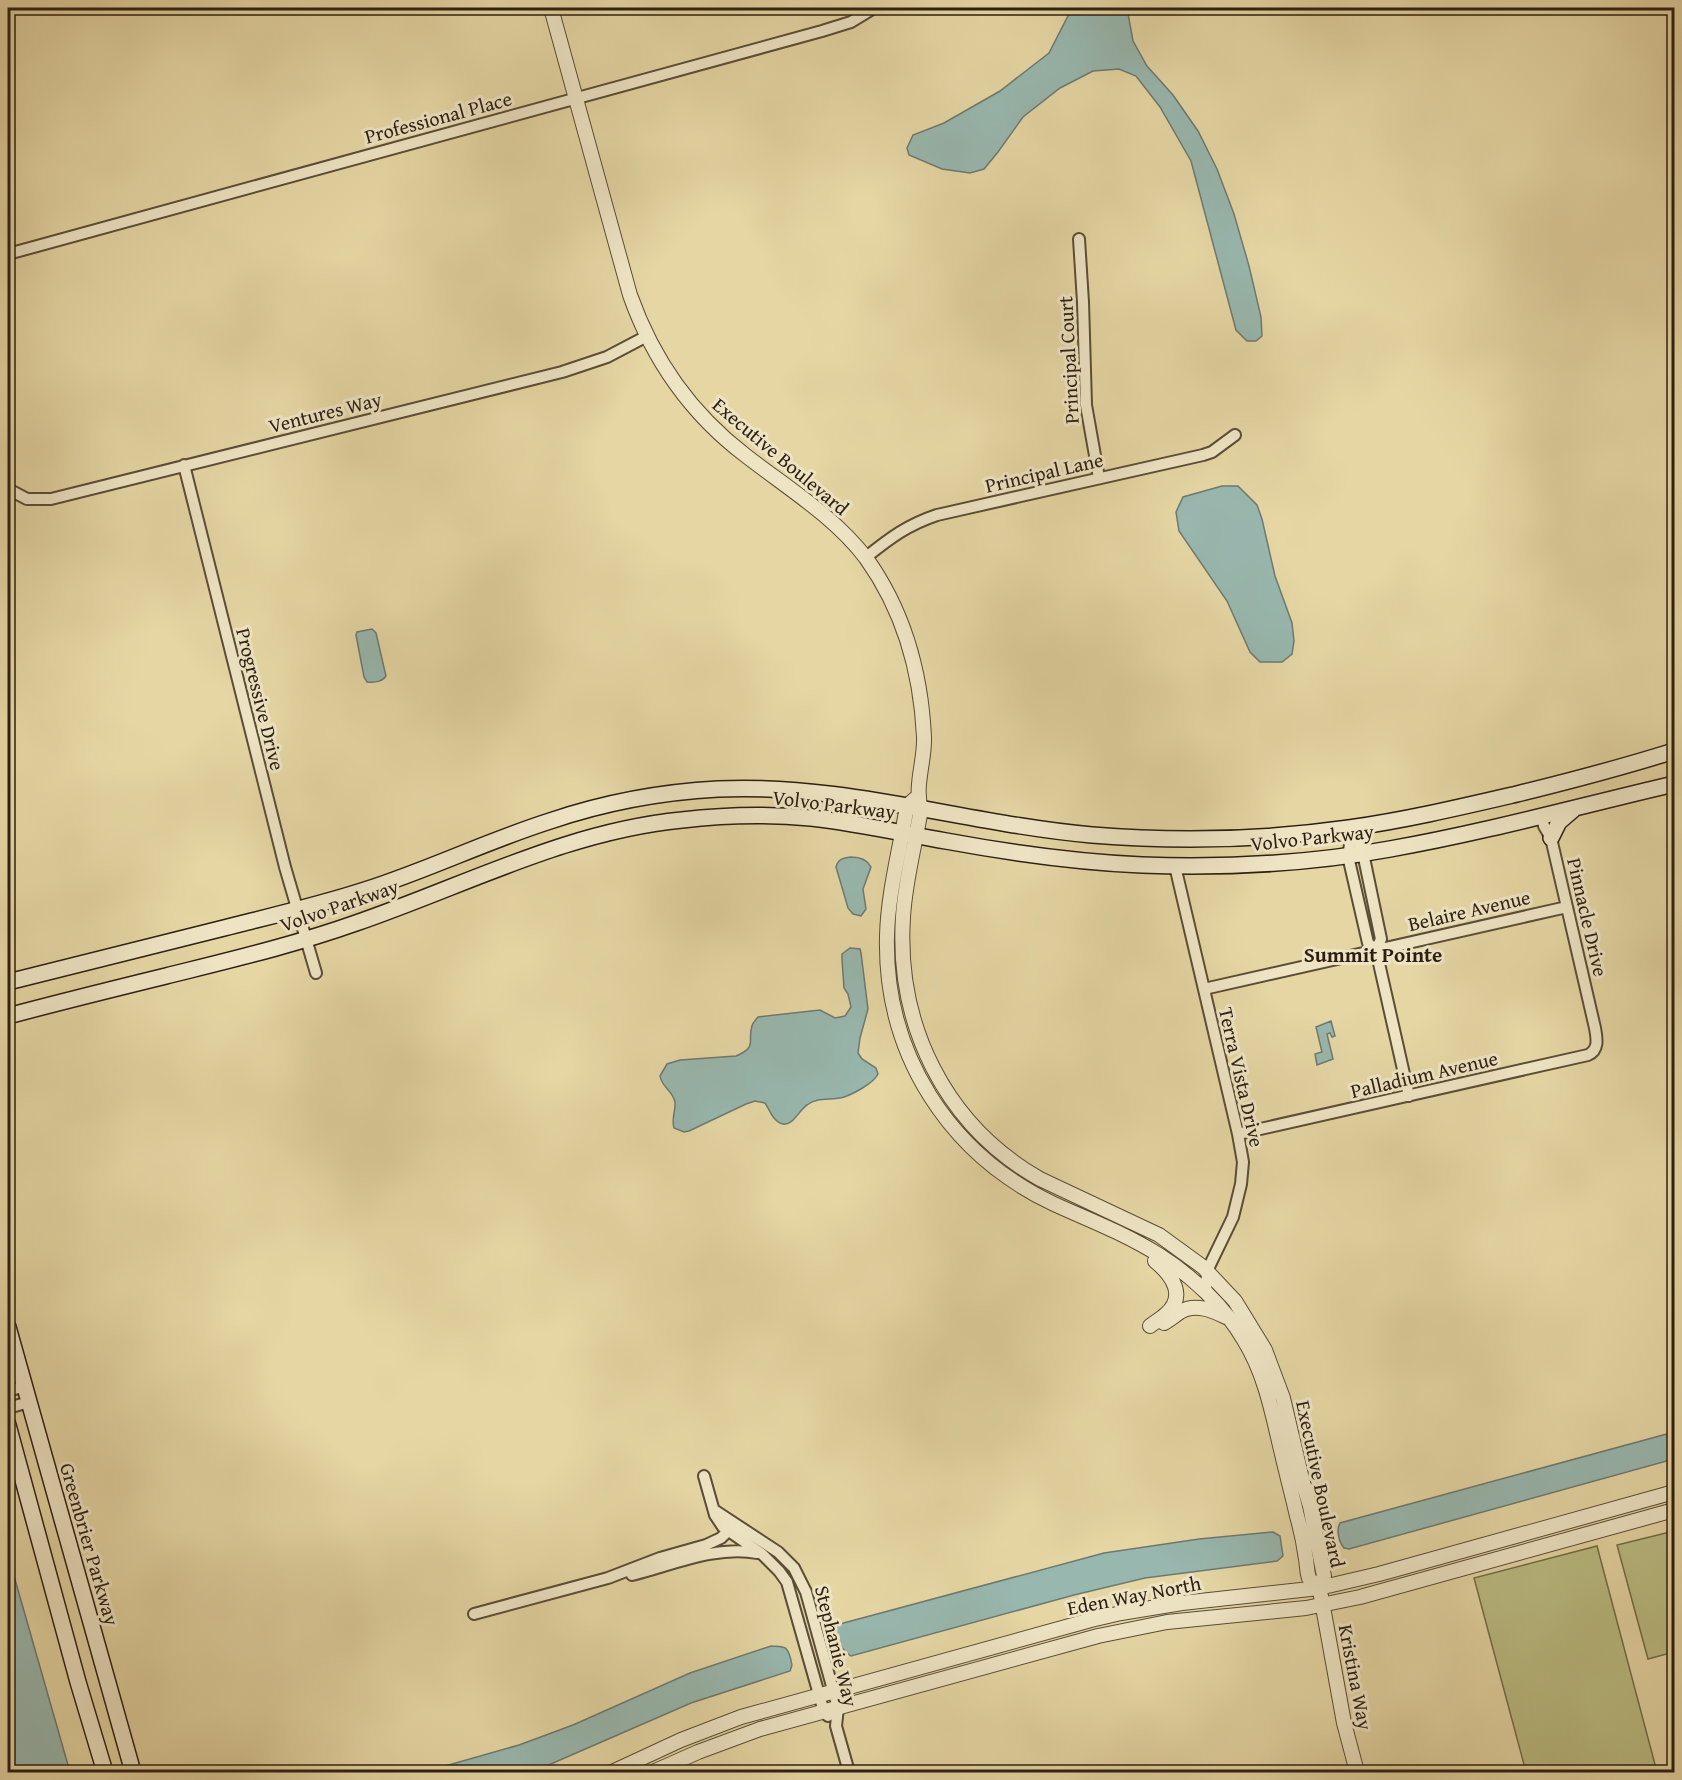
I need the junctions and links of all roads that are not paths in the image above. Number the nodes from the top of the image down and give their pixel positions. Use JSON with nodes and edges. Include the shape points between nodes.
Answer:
{"nodes":[{"id":1,"x":551,"y":8,"type":"edge"},
{"id":2,"x":874,"y":8,"type":"edge"},
{"id":3,"x":576,"y":98,"type":"junction"},
{"id":4,"x":1079,"y":238,"type":"dead end"},
{"id":5,"x":8,"y":254,"type":"edge"},
{"id":6,"x":647,"y":336,"type":"junction"},
{"id":7,"x":1235,"y":435,"type":"dead end"},
{"id":8,"x":184,"y":465,"type":"junction"},
{"id":9,"x":1099,"y":478,"type":"junction"},
{"id":10,"x":8,"y":489,"type":"edge"},
{"id":11,"x":865,"y":558,"type":"junction"},
{"id":12,"x":1669,"y":753,"type":"edge"},
{"id":13,"x":1674,"y":784,"type":"edge"},
{"id":14,"x":915,"y":804,"type":"junction"},
{"id":15,"x":1576,"y":807,"type":"junction"},
{"id":16,"x":1542,"y":816,"type":"junction"},
{"id":17,"x":1353,"y":828,"type":"junction"},
{"id":18,"x":910,"y":835,"type":"junction"},
{"id":19,"x":1551,"y":838,"type":"junction"},
{"id":20,"x":1356,"y":855,"type":"junction"},
{"id":21,"x":1175,"y":866,"type":"junction"},
{"id":22,"x":1567,"y":907,"type":"junction"},
{"id":23,"x":297,"y":909,"type":"junction"},
{"id":24,"x":306,"y":940,"type":"junction"},
{"id":25,"x":1376,"y":950,"type":"junction"},
{"id":26,"x":316,"y":973,"type":"dead end"},
{"id":27,"x":8,"y":982,"type":"edge"},
{"id":28,"x":1204,"y":988,"type":"junction"},
{"id":29,"x":8,"y":1016,"type":"edge"},
{"id":30,"x":1595,"y":1028,"type":"joint"},
{"id":31,"x":1409,"y":1096,"type":"junction"},
{"id":32,"x":1238,"y":1134,"type":"junction"},
{"id":33,"x":1128,"y":1239,"type":"junction"},
{"id":34,"x":1207,"y":1271,"type":"junction"},
{"id":35,"x":1206,"y":1293,"type":"junction"},
{"id":36,"x":1228,"y":1318,"type":"junction"},
{"id":37,"x":8,"y":1327,"type":"edge"},
{"id":38,"x":25,"y":1386,"type":"junction"},
{"id":39,"x":8,"y":1391,"type":"edge"},
{"id":40,"x":29,"y":1402,"type":"junction"},
{"id":41,"x":8,"y":1408,"type":"edge"},
{"id":42,"x":8,"y":1425,"type":"edge"},
{"id":43,"x":704,"y":1476,"type":"dead end"},
{"id":44,"x":1674,"y":1492,"type":"edge"},
{"id":45,"x":1674,"y":1510,"type":"edge"},
{"id":46,"x":735,"y":1530,"type":"junction"},
{"id":47,"x":762,"y":1554,"type":"junction"},
{"id":48,"x":668,"y":1566,"type":"junction"},
{"id":49,"x":608,"y":1578,"type":"junction"},
{"id":50,"x":1319,"y":1588,"type":"junction"},
{"id":51,"x":1322,"y":1605,"type":"junction"},
{"id":52,"x":474,"y":1614,"type":"dead end"},
{"id":53,"x":826,"y":1693,"type":"junction"},
{"id":54,"x":838,"y":1708,"type":"junction"},
{"id":55,"x":824,"y":1712,"type":"junction"},
{"id":56,"x":836,"y":1726,"type":"junction"},
{"id":57,"x":105,"y":1773,"type":"edge"},
{"id":58,"x":133,"y":1773,"type":"edge"},
{"id":59,"x":612,"y":1773,"type":"edge"},
{"id":60,"x":652,"y":1773,"type":"edge"},
{"id":61,"x":849,"y":1773,"type":"edge"},
{"id":62,"x":1358,"y":1773,"type":"edge"}],
"edges":[{"from":1,"to":3,"type":"street","name":"Executive Boulevard"},
{"from":2,"to":3,"type":"street","name":"Professional Place","via":[[851,22]]},
{"from":3,"to":5,"type":"street","name":"Professional Place"},
{"from":3,"to":6,"type":"street","name":"Executive Boulevard","via":[[630,295]]},
{"from":4,"to":9,"type":"street","name":"Principal Court","via":[[1086,405]]},
{"from":6,"to":8,"type":"street","name":"Ventures Way","via":[[579,367]]},
{"from":6,"to":11,"type":"street","name":"Executive Boulevard","via":[[673,381],[705,420],[742,454],[813,506]]},
{"from":7,"to":9,"type":"street","name":"Principal Lane","via":[[1203,455]]},
{"from":8,"to":10,"type":"street","name":"Ventures Way","via":[[51,499],[27,499]]},
{"from":8,"to":23,"type":"street","name":"Progressive Drive"},
{"from":9,"to":11,"type":"street","name":"Principal Lane","via":[[937,514],[896,533]]},
{"from":11,"to":14,"type":"street","name":"Executive Boulevard","via":[[903,627],[917,672],[924,738]]},
{"from":12,"to":16,"type":"main road","via":[[1646,766],[1551,792],[1544,799]]},
{"from":12,"to":17,"type":"main road","name":"Volvo Parkway","via":[[1458,808]]},
{"from":13,"to":15,"type":"main road","name":"Volvo Parkway"},
{"from":14,"to":17,"type":"main road","name":"Volvo Parkway","via":[[1022,826],[1122,837],[1239,838]]},
{"from":14,"to":18,"type":"street","name":"Executive Boulevard"},
{"from":14,"to":23,"type":"main road","name":"Volvo Parkway","via":[[785,790],[718,789],[651,796],[553,819],[377,886]]},
{"from":15,"to":16,"type":"main road","name":"Volvo Parkway"},
{"from":15,"to":19,"type":"main road","via":[[1559,822]]},
{"from":16,"to":19,"type":"street","name":"Pinnacle Drive"},
{"from":16,"to":20,"type":"main road","name":"Volvo Parkway"},
{"from":17,"to":20,"type":"street"},
{"from":18,"to":21,"type":"main road","name":"Volvo Parkway","via":[[1048,857]]},
{"from":18,"to":24,"type":"main road","name":"Volvo Parkway","via":[[842,822],[775,816],[709,817],[643,825],[547,850]]},
{"from":18,"to":33,"type":"street","name":"Executive Boulevard","via":[[888,917],[888,968],[896,1018],[921,1081],[947,1121],[997,1170],[1039,1197]]},
{"from":18,"to":34,"type":"street","name":"Executive Boulevard","via":[[903,919],[905,979],[916,1029],[947,1093],[986,1139],[1025,1171],[1159,1235]]},
{"from":19,"to":22,"type":"street","name":"Pinnacle Drive"},
{"from":20,"to":21,"type":"main road","name":"Volvo Parkway","via":[[1275,864]]},
{"from":20,"to":25,"type":"street","via":[[1368,943]]},
{"from":21,"to":28,"type":"street","name":"Terra Vista Drive"},
{"from":22,"to":25,"type":"street","name":"Belaire Avenue"},
{"from":22,"to":30,"type":"street","name":"Pinnacle Drive"},
{"from":23,"to":24,"type":"street","name":"Progressive Drive"},
{"from":23,"to":27,"type":"main road","name":"Volvo Parkway"},
{"from":24,"to":26,"type":"street","name":"Progressive Drive"},
{"from":24,"to":29,"type":"main road","name":"Volvo Parkway"},
{"from":25,"to":28,"type":"street","name":"Belaire Avenue"},
{"from":25,"to":31,"type":"street"},
{"from":28,"to":32,"type":"street","name":"Terra Vista Drive"},
{"from":30,"to":31,"type":"street","name":"Palladium Avenue","via":[[1597,1043],[1588,1055]]},
{"from":31,"to":32,"type":"street","name":"Palladium Avenue"},
{"from":32,"to":34,"type":"street","name":"Terra Vista Drive","via":[[1243,1162],[1241,1184],[1233,1217]]},
{"from":33,"to":35,"type":"street","name":"Executive Boulevard","via":[[1160,1255]]},
{"from":33,"to":36,"type":"street","via":[[1167,1272],[1175,1289],[1173,1306],[1150,1326],[1160,1325],[1191,1308],[1208,1309]]},
{"from":34,"to":35,"type":"street","name":"Terra Vista Drive"},
{"from":34,"to":50,"type":"street","name":"Executive Boulevard","via":[[1250,1322],[1276,1375],[1310,1506],[1324,1577]]},
{"from":35,"to":36,"type":"street","name":"Executive Boulevard"},
{"from":36,"to":50,"type":"street","name":"Executive Boulevard","via":[[1244,1340],[1265,1386],[1298,1517],[1309,1579]]},
{"from":37,"to":38,"type":"main road","name":"Greenbrier Parkway"},
{"from":38,"to":39,"type":"street"},
{"from":38,"to":40,"type":"main road","name":"Greenbrier Parkway"},
{"from":40,"to":41,"type":"street"},
{"from":40,"to":58,"type":"main road","name":"Greenbrier Parkway"},
{"from":42,"to":57,"type":"main road"},
{"from":43,"to":46,"type":"street","name":"Stephanie Way","via":[[718,1520]]},
{"from":44,"to":50,"type":"street","name":"Eden Way North"},
{"from":45,"to":51,"type":"street","name":"Eden Way North"},
{"from":46,"to":47,"type":"street","name":"Stephanie Way"},
{"from":46,"to":48,"type":"street","via":[[725,1544]]},
{"from":46,"to":49,"type":"street","via":[[714,1542]]},
{"from":46,"to":53,"type":"street","name":"Stephanie Way","via":[[778,1552],[798,1575],[806,1592]]},
{"from":47,"to":48,"type":"street","via":[[724,1551]]},
{"from":47,"to":53,"type":"street","name":"Stephanie Way","via":[[790,1589]]},
{"from":48,"to":49,"type":"street"},
{"from":49,"to":52,"type":"street"},
{"from":50,"to":51,"type":"street","name":"Kristina Way"},
{"from":50,"to":53,"type":"street","name":"Eden Way North","via":[[1122,1613]]},
{"from":51,"to":54,"type":"street","name":"Eden Way North","via":[[1133,1628]]},
{"from":51,"to":62,"type":"street","name":"Kristina Way","via":[[1344,1723]]},
{"from":53,"to":54,"type":"street","name":"Stephanie Way"},
{"from":53,"to":55,"type":"street","name":"Stephanie Way"},
{"from":53,"to":59,"type":"street","name":"Eden Way North","via":[[712,1727]]},
{"from":54,"to":55,"type":"street","name":"Eden Way North"},
{"from":54,"to":56,"type":"street","name":"Stephanie Way"},
{"from":55,"to":56,"type":"street","name":"Stephanie Way"},
{"from":55,"to":60,"type":"street","name":"Eden Way North","via":[[728,1740]]},
{"from":56,"to":61,"type":"street","name":"Stephanie Way"}]}
